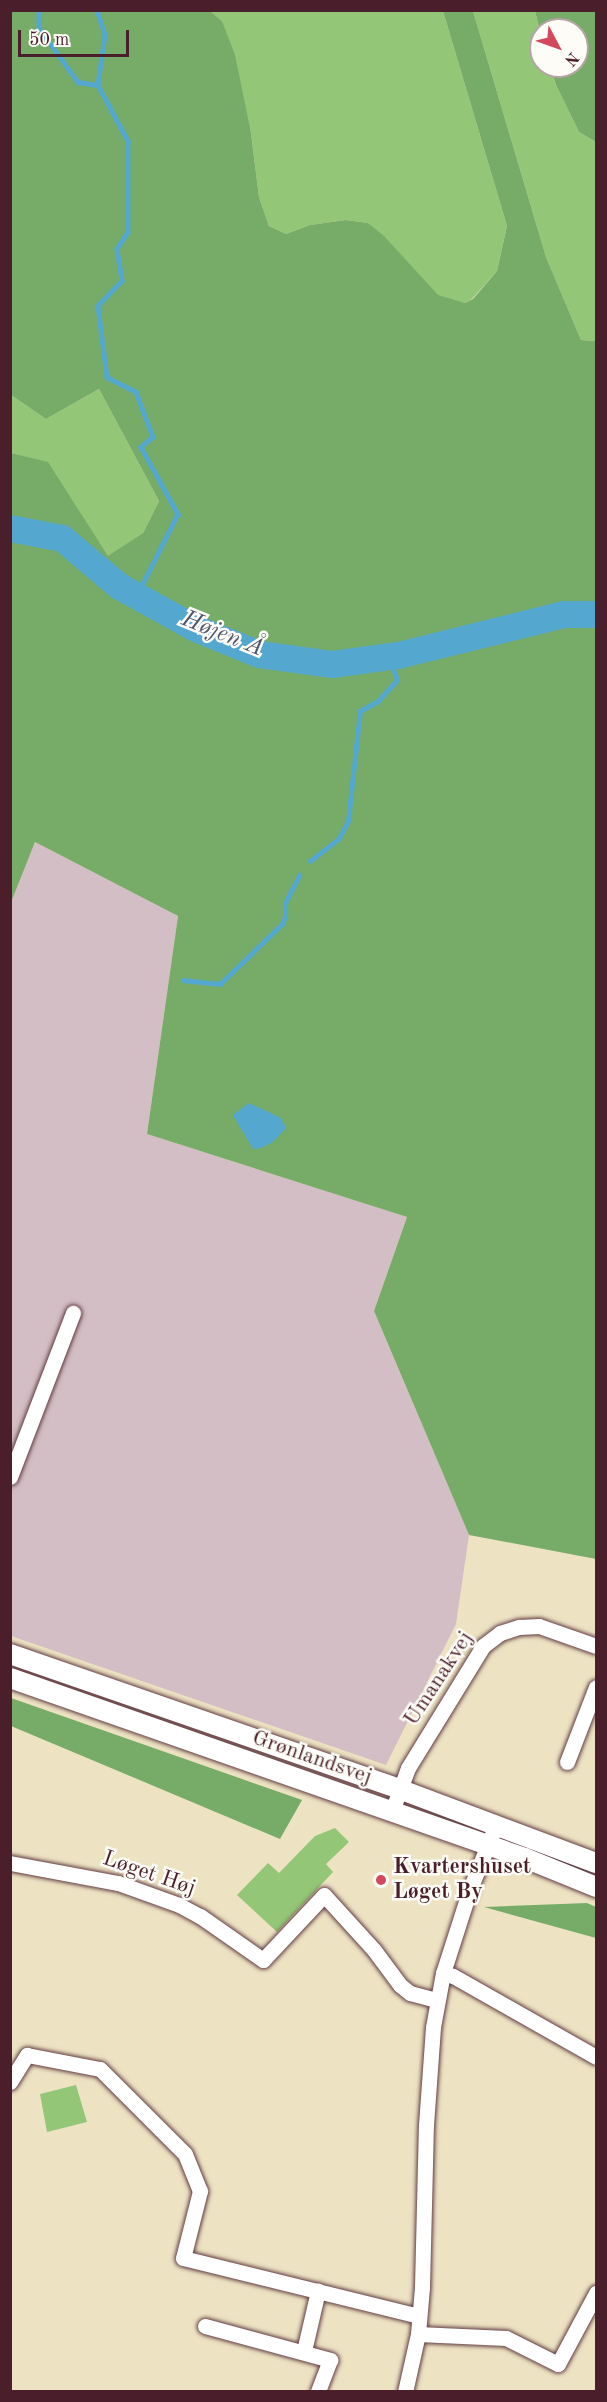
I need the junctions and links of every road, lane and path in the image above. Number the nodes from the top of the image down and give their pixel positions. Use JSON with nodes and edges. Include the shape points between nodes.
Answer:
{"nodes":[{"id":1,"x":73,"y":1313,"type":"dead end"},
{"id":2,"x":10,"y":1477,"type":"edge"},
{"id":3,"x":597,"y":1646,"type":"edge"},
{"id":4,"x":10,"y":1654,"type":"edge"},
{"id":5,"x":10,"y":1678,"type":"edge"},
{"id":6,"x":597,"y":1687,"type":"edge"},
{"id":7,"x":567,"y":1762,"type":"dead end"},
{"id":8,"x":399,"y":1790,"type":"junction"},
{"id":9,"x":392,"y":1811,"type":"junction"},
{"id":10,"x":496,"y":1825,"type":"junction"},
{"id":11,"x":486,"y":1845,"type":"junction"},
{"id":12,"x":10,"y":1863,"type":"edge"},
{"id":13,"x":597,"y":1863,"type":"edge"},
{"id":14,"x":597,"y":1887,"type":"edge"},
{"id":15,"x":443,"y":1973,"type":"junction"},
{"id":16,"x":437,"y":2000,"type":"junction"},
{"id":17,"x":597,"y":2057,"type":"edge"},
{"id":18,"x":10,"y":2082,"type":"edge"},
{"id":19,"x":318,"y":2291,"type":"junction"},
{"id":20,"x":597,"y":2293,"type":"edge"},
{"id":21,"x":419,"y":2316,"type":"junction"},
{"id":22,"x":206,"y":2326,"type":"dead end"},
{"id":23,"x":418,"y":2334,"type":"junction"},
{"id":24,"x":304,"y":2351,"type":"junction"},
{"id":25,"x":318,"y":2391,"type":"edge"},
{"id":26,"x":405,"y":2391,"type":"edge"}],
"edges":[{"from":1,"to":2,"type":"street"},
{"from":3,"to":8,"type":"street","name":"Umanakvej","via":[[539,1626],[500,1633],[483,1646],[408,1768]]},
{"from":4,"to":8,"type":"street","name":"Grønlandsvej"},
{"from":5,"to":9,"type":"street","name":"Grønlandsvej"},
{"from":6,"to":7,"type":"street"},
{"from":8,"to":9,"type":"street","name":"Umanakvej"},
{"from":8,"to":10,"type":"street","name":"Grønlandsvej"},
{"from":9,"to":11,"type":"street","name":"Grønlandsvej"},
{"from":10,"to":11,"type":"street"},
{"from":10,"to":13,"type":"street","name":"Grønlandsvej"},
{"from":11,"to":14,"type":"street","name":"Grønlandsvej"},
{"from":11,"to":15,"type":"street"},
{"from":12,"to":16,"type":"street","name":"Løget Høj","via":[[118,1883],[179,1905],[263,1960],[324,1895],[400,1985],[410,1993]]},
{"from":15,"to":16,"type":"street"},
{"from":15,"to":17,"type":"street"},
{"from":16,"to":21,"type":"street","via":[[429,2063]]},
{"from":18,"to":19,"type":"street","via":[[27,2055],[100,2069],[185,2154],[200,2191],[183,2258]]},
{"from":19,"to":21,"type":"street"},
{"from":19,"to":24,"type":"street"},
{"from":20,"to":23,"type":"street","via":[[558,2364],[506,2338]]},
{"from":21,"to":23,"type":"street"},
{"from":22,"to":24,"type":"street"},
{"from":23,"to":26,"type":"street"},
{"from":24,"to":25,"type":"street","via":[[330,2360]]}]}
